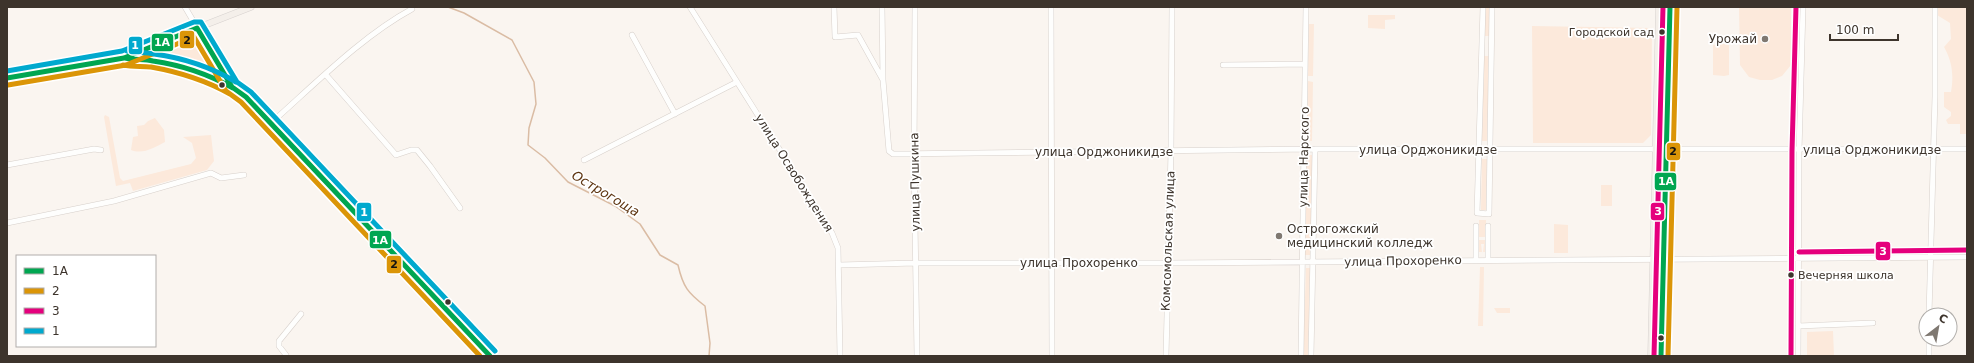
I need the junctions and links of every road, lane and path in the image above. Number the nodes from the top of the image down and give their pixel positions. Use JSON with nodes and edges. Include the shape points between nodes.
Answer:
{"nodes":[{"id":1,"x":185,"y":7,"type":"edge"},
{"id":2,"x":251,"y":7,"type":"edge"},
{"id":3,"x":690,"y":7,"type":"edge"},
{"id":4,"x":834,"y":7,"type":"edge"},
{"id":5,"x":882,"y":7,"type":"edge"},
{"id":6,"x":915,"y":7,"type":"edge"},
{"id":7,"x":1051,"y":7,"type":"edge"},
{"id":8,"x":1172,"y":7,"type":"edge"},
{"id":9,"x":1306,"y":7,"type":"edge"},
{"id":10,"x":1483,"y":7,"type":"edge"},
{"id":11,"x":1492,"y":7,"type":"edge"},
{"id":12,"x":1659,"y":7,"type":"edge"},
{"id":13,"x":1670,"y":7,"type":"edge"},
{"id":14,"x":1803,"y":7,"type":"edge"},
{"id":15,"x":1935,"y":7,"type":"edge"},
{"id":16,"x":412,"y":9,"type":"dead end"},
{"id":17,"x":197,"y":28,"type":"junction"},
{"id":18,"x":632,"y":35,"type":"dead end"},
{"id":19,"x":1482,"y":49,"type":"junction"},
{"id":20,"x":1491,"y":49,"type":"junction"},
{"id":21,"x":124,"y":58,"type":"junction"},
{"id":22,"x":1305,"y":64,"type":"junction"},
{"id":23,"x":1223,"y":65,"type":"dead end"},
{"id":24,"x":326,"y":75,"type":"junction"},
{"id":25,"x":7,"y":78,"type":"edge"},
{"id":26,"x":883,"y":80,"type":"junction"},
{"id":27,"x":737,"y":82,"type":"junction"},
{"id":28,"x":232,"y":87,"type":"junction"},
{"id":29,"x":675,"y":114,"type":"junction"},
{"id":30,"x":271,"y":123,"type":"junction"},
{"id":31,"x":1315,"y":149,"type":"junction"},
{"id":32,"x":101,"y":150,"type":"dead end"},
{"id":33,"x":1304,"y":150,"type":"junction"},
{"id":34,"x":1479,"y":150,"type":"junction"},
{"id":35,"x":1489,"y":150,"type":"junction"},
{"id":36,"x":1656,"y":150,"type":"junction"},
{"id":37,"x":1667,"y":150,"type":"junction"},
{"id":38,"x":1933,"y":150,"type":"junction"},
{"id":39,"x":1967,"y":150,"type":"edge"},
{"id":40,"x":1171,"y":151,"type":"junction"},
{"id":41,"x":1799,"y":151,"type":"junction"},
{"id":42,"x":1052,"y":152,"type":"junction"},
{"id":43,"x":914,"y":154,"type":"junction"},
{"id":44,"x":584,"y":160,"type":"dead end"},
{"id":45,"x":7,"y":165,"type":"edge"},
{"id":46,"x":244,"y":175,"type":"dead end"},
{"id":47,"x":460,"y":208,"type":"dead end"},
{"id":48,"x":7,"y":223,"type":"edge"},
{"id":49,"x":1476,"y":226,"type":"dead end"},
{"id":50,"x":1488,"y":226,"type":"dead end"},
{"id":51,"x":1967,"y":257,"type":"edge"},
{"id":52,"x":1931,"y":258,"type":"junction"},
{"id":53,"x":1654,"y":259,"type":"junction"},
{"id":54,"x":1665,"y":259,"type":"junction"},
{"id":55,"x":1799,"y":259,"type":"junction"},
{"id":56,"x":1488,"y":260,"type":"junction"},
{"id":57,"x":1476,"y":261,"type":"junction"},
{"id":58,"x":1303,"y":262,"type":"junction"},
{"id":59,"x":1313,"y":262,"type":"junction"},
{"id":60,"x":916,"y":263,"type":"junction"},
{"id":61,"x":1167,"y":263,"type":"junction"},
{"id":62,"x":1053,"y":264,"type":"junction"},
{"id":63,"x":839,"y":265,"type":"junction"},
{"id":64,"x":1929,"y":307,"type":"edge"},
{"id":65,"x":301,"y":314,"type":"dead end"},
{"id":66,"x":1873,"y":323,"type":"dead end"},
{"id":67,"x":1798,"y":326,"type":"junction"},
{"id":68,"x":286,"y":356,"type":"edge"},
{"id":69,"x":490,"y":356,"type":"edge"},
{"id":70,"x":840,"y":356,"type":"edge"},
{"id":71,"x":916,"y":356,"type":"edge"},
{"id":72,"x":1052,"y":356,"type":"edge"},
{"id":73,"x":1166,"y":356,"type":"edge"},
{"id":74,"x":1301,"y":356,"type":"edge"},
{"id":75,"x":1311,"y":356,"type":"edge"},
{"id":76,"x":1651,"y":356,"type":"edge"},
{"id":77,"x":1661,"y":356,"type":"edge"},
{"id":78,"x":1798,"y":356,"type":"edge"}],
"edges":[{"from":1,"to":17,"type":"street"},
{"from":2,"to":17,"type":"main road"},
{"from":3,"to":27,"type":"street","name":"улица Освобождения"},
{"from":4,"to":26,"type":"street","via":[[835,37],[858,35]]},
{"from":5,"to":26,"type":"street"},
{"from":6,"to":43,"type":"street","name":"улица Пушкина"},
{"from":7,"to":42,"type":"street"},
{"from":8,"to":40,"type":"street","name":"Комсомольская улица"},
{"from":9,"to":22,"type":"street","name":"улица Нарского"},
{"from":10,"to":19,"type":"street"},
{"from":11,"to":20,"type":"street"},
{"from":12,"to":36,"type":"main road"},
{"from":13,"to":37,"type":"main road"},
{"from":14,"to":41,"type":"street"},
{"from":15,"to":38,"type":"street"},
{"from":16,"to":24,"type":"street","via":[[392,20]]},
{"from":17,"to":21,"type":"main road"},
{"from":17,"to":28,"type":"street"},
{"from":18,"to":29,"type":"street"},
{"from":19,"to":20,"type":"street"},
{"from":19,"to":34,"type":"street"},
{"from":20,"to":35,"type":"street"},
{"from":21,"to":25,"type":"main road"},
{"from":21,"to":28,"type":"main road","via":[[160,62],[188,69]]},
{"from":22,"to":23,"type":"street"},
{"from":22,"to":33,"type":"street","name":"улица Нарского"},
{"from":24,"to":30,"type":"street"},
{"from":24,"to":47,"type":"street","via":[[396,155],[416,150]]},
{"from":26,"to":43,"type":"street","name":"улица Орджоникидзе","via":[[889,151],[893,154]]},
{"from":27,"to":29,"type":"street"},
{"from":27,"to":63,"type":"street","name":"улица Освобождения","via":[[832,233],[838,248]]},
{"from":28,"to":30,"type":"main road","via":[[246,97]]},
{"from":29,"to":44,"type":"street"},
{"from":30,"to":69,"type":"main road"},
{"from":31,"to":33,"type":"street","name":"улица Орджоникидзе"},
{"from":31,"to":34,"type":"street","name":"улица Орджоникидзе"},
{"from":31,"to":59,"type":"street","name":"улица Нарского"},
{"from":32,"to":45,"type":"street","via":[[94,149]]},
{"from":33,"to":40,"type":"street","name":"улица Орджоникидзе"},
{"from":33,"to":58,"type":"street","name":"улица Нарского"},
{"from":34,"to":35,"type":"street","name":"улица Орджоникидзе"},
{"from":34,"to":35,"type":"street","via":[[1477,214],[1489,214]]},
{"from":35,"to":36,"type":"street","name":"улица Орджоникидзе"},
{"from":36,"to":37,"type":"street","name":"улица Орджоникидзе"},
{"from":36,"to":53,"type":"main road"},
{"from":37,"to":41,"type":"street","name":"улица Орджоникидзе"},
{"from":37,"to":54,"type":"main road"},
{"from":38,"to":39,"type":"street","name":"улица Орджоникидзе"},
{"from":38,"to":41,"type":"street","name":"улица Орджоникидзе"},
{"from":38,"to":52,"type":"street"},
{"from":40,"to":42,"type":"street","name":"улица Орджоникидзе"},
{"from":40,"to":61,"type":"street","name":"Комсомольская улица"},
{"from":41,"to":55,"type":"street"},
{"from":42,"to":43,"type":"street","name":"улица Орджоникидзе"},
{"from":42,"to":62,"type":"street"},
{"from":43,"to":60,"type":"street","name":"улица Пушкина"},
{"from":46,"to":48,"type":"street","via":[[221,178],[211,173],[114,201]]},
{"from":49,"to":57,"type":"street"},
{"from":50,"to":56,"type":"street"},
{"from":51,"to":52,"type":"street","name":"улица Прохоренко"},
{"from":52,"to":55,"type":"street","name":"улица Прохоренко"},
{"from":52,"to":64,"type":"street"},
{"from":53,"to":54,"type":"street","name":"улица Прохоренко"},
{"from":53,"to":56,"type":"street","name":"улица Прохоренко"},
{"from":53,"to":76,"type":"main road"},
{"from":54,"to":55,"type":"street","name":"улица Прохоренко"},
{"from":54,"to":77,"type":"main road"},
{"from":55,"to":67,"type":"street"},
{"from":56,"to":57,"type":"street","name":"улица Прохоренко"},
{"from":57,"to":59,"type":"street","name":"улица Прохоренко"},
{"from":58,"to":59,"type":"street","name":"улица Прохоренко"},
{"from":58,"to":61,"type":"street","name":"улица Прохоренко"},
{"from":58,"to":74,"type":"street","name":"улица Нарского"},
{"from":59,"to":75,"type":"street","name":"улица Нарского"},
{"from":60,"to":62,"type":"street","name":"улица Прохоренко"},
{"from":60,"to":63,"type":"street","name":"улица Прохоренко"},
{"from":60,"to":71,"type":"street","name":"улица Пушкина"},
{"from":61,"to":62,"type":"street","name":"улица Прохоренко"},
{"from":61,"to":73,"type":"street","name":"Комсомольская улица"},
{"from":62,"to":72,"type":"street"},
{"from":63,"to":70,"type":"street","name":"улица Освобождения"},
{"from":65,"to":68,"type":"street","via":[[279,341],[279,346]]},
{"from":66,"to":67,"type":"street"},
{"from":67,"to":78,"type":"street"}]}
